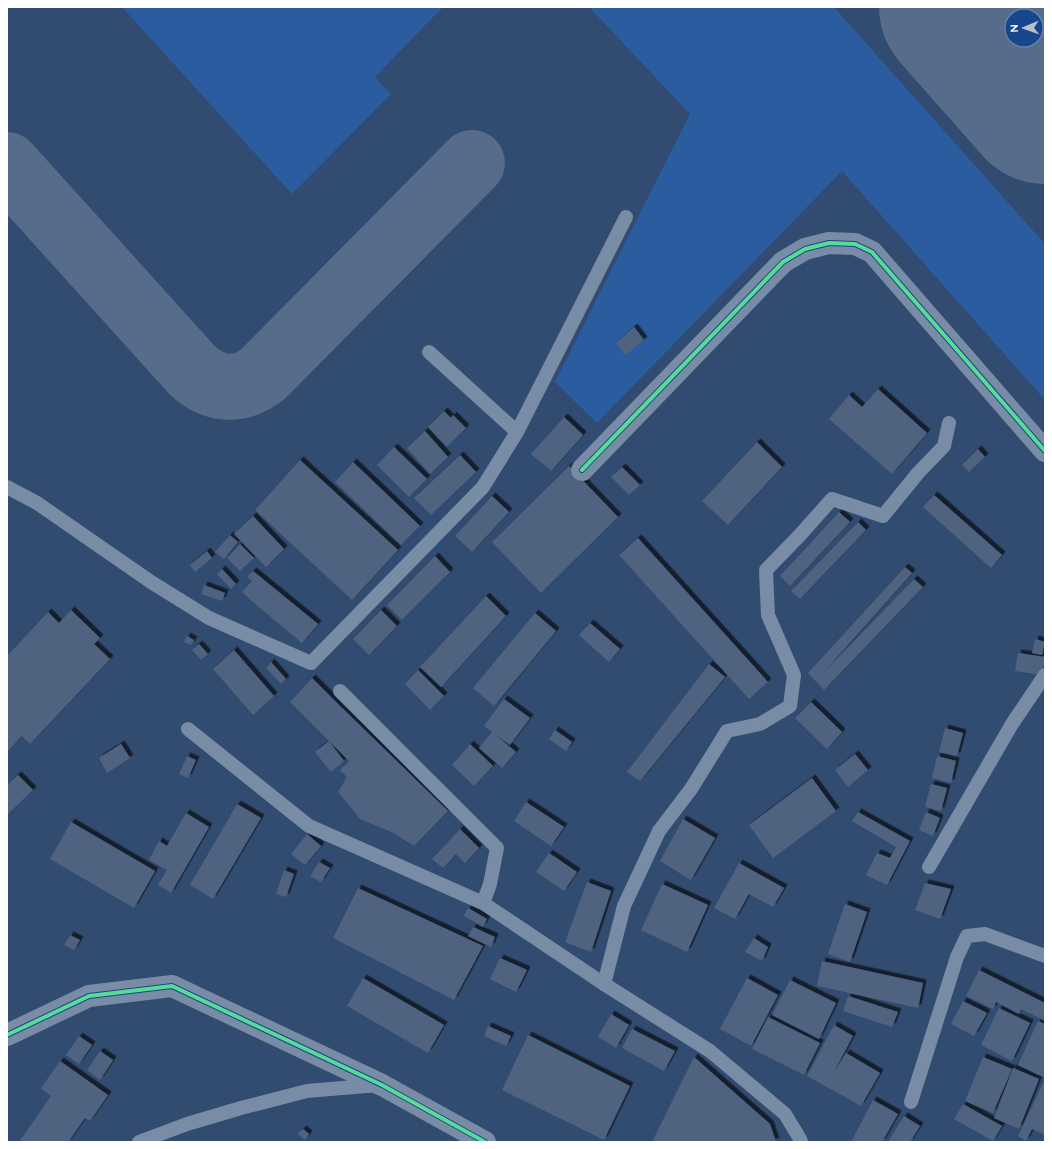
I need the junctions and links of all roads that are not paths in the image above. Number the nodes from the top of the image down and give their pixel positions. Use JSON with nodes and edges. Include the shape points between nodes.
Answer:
{"nodes":[{"id":1,"x":626,"y":216,"type":"dead end"},
{"id":2,"x":429,"y":352,"type":"dead end"},
{"id":3,"x":949,"y":423,"type":"dead end"},
{"id":4,"x":517,"y":432,"type":"junction"},
{"id":5,"x":1045,"y":451,"type":"edge"},
{"id":6,"x":582,"y":470,"type":"dead end"},
{"id":7,"x":7,"y":487,"type":"edge"},
{"id":8,"x":1045,"y":675,"type":"edge"},
{"id":9,"x":340,"y":691,"type":"dead end"},
{"id":10,"x":188,"y":729,"type":"dead end"},
{"id":11,"x":928,"y":867,"type":"dead end"},
{"id":12,"x":483,"y":903,"type":"junction"},
{"id":13,"x":1045,"y":956,"type":"edge"},
{"id":14,"x":604,"y":984,"type":"junction"},
{"id":15,"x":7,"y":1035,"type":"edge"},
{"id":16,"x":382,"y":1085,"type":"junction"},
{"id":17,"x":911,"y":1102,"type":"dead end"},
{"id":18,"x":139,"y":1142,"type":"edge"},
{"id":19,"x":485,"y":1142,"type":"edge"},
{"id":20,"x":800,"y":1142,"type":"edge"}],
"edges":[{"from":1,"to":4,"type":"lane"},
{"from":2,"to":4,"type":"lane"},
{"from":3,"to":14,"type":"lane","via":[[944,446],[883,516],[832,499],[766,570],[768,615],[794,675],[790,706],[760,724],[727,731],[691,789],[658,831],[624,906]]},
{"from":4,"to":7,"type":"lane","via":[[483,487],[311,664],[209,618],[151,582],[37,502]]},
{"from":5,"to":6,"type":"street","via":[[872,252],[854,244],[829,243],[805,249],[783,262]]},
{"from":8,"to":11,"type":"lane","via":[[1012,724]]},
{"from":9,"to":12,"type":"lane","via":[[497,848],[490,884]]},
{"from":10,"to":12,"type":"lane","via":[[309,826]]},
{"from":12,"to":14,"type":"lane"},
{"from":13,"to":17,"type":"lane","via":[[985,934],[967,936],[957,957]]},
{"from":14,"to":20,"type":"lane","via":[[710,1052],[785,1114]]},
{"from":15,"to":16,"type":"street","via":[[89,996],[172,986]]},
{"from":16,"to":18,"type":"lane","via":[[307,1091],[194,1122]]},
{"from":16,"to":19,"type":"street"}]}
